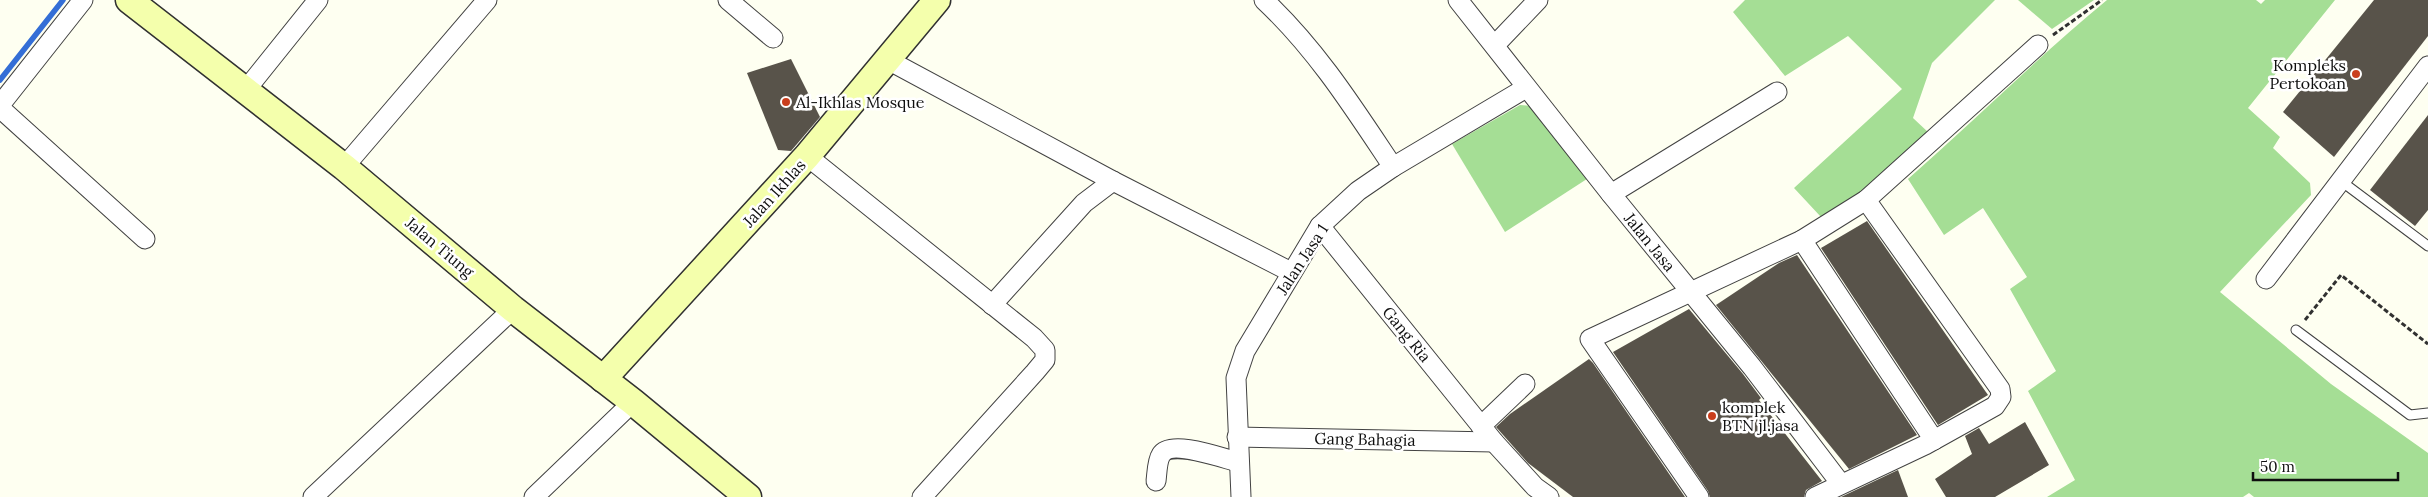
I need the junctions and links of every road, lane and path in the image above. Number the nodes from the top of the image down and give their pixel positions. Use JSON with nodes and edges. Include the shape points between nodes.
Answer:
{"nodes":[{"id":1,"x":83,"y":0,"type":"edge"},
{"id":2,"x":129,"y":0,"type":"edge"},
{"id":3,"x":318,"y":0,"type":"edge"},
{"id":4,"x":487,"y":0,"type":"edge"},
{"id":5,"x":728,"y":0,"type":"edge"},
{"id":6,"x":938,"y":0,"type":"edge"},
{"id":7,"x":1264,"y":0,"type":"edge"},
{"id":8,"x":1458,"y":0,"type":"edge"},
{"id":9,"x":1538,"y":0,"type":"edge"},
{"id":10,"x":2102,"y":0,"type":"edge"},
{"id":11,"x":773,"y":38,"type":"dead end"},
{"id":12,"x":1495,"y":45,"type":"junction"},
{"id":13,"x":2038,"y":45,"type":"joint"},
{"id":14,"x":888,"y":60,"type":"junction"},
{"id":15,"x":2428,"y":66,"type":"edge"},
{"id":16,"x":1526,"y":88,"type":"junction"},
{"id":17,"x":245,"y":90,"type":"junction"},
{"id":18,"x":1777,"y":92,"type":"dead end"},
{"id":19,"x":0,"y":107,"type":"edge"},
{"id":20,"x":807,"y":156,"type":"junction"},
{"id":21,"x":344,"y":166,"type":"junction"},
{"id":22,"x":1393,"y":167,"type":"junction"},
{"id":23,"x":1113,"y":181,"type":"junction"},
{"id":24,"x":2340,"y":181,"type":"junction"},
{"id":25,"x":1611,"y":194,"type":"junction"},
{"id":26,"x":1866,"y":200,"type":"junction"},
{"id":27,"x":1320,"y":226,"type":"junction"},
{"id":28,"x":145,"y":239,"type":"dead end"},
{"id":29,"x":1802,"y":240,"type":"junction"},
{"id":30,"x":2428,"y":246,"type":"edge"},
{"id":31,"x":1292,"y":272,"type":"junction"},
{"id":32,"x":2266,"y":279,"type":"dead end"},
{"id":33,"x":1690,"y":292,"type":"junction"},
{"id":34,"x":992,"y":304,"type":"junction"},
{"id":35,"x":513,"y":309,"type":"junction"},
{"id":36,"x":2296,"y":330,"type":"joint"},
{"id":37,"x":2428,"y":344,"type":"edge"},
{"id":38,"x":603,"y":379,"type":"junction"},
{"id":39,"x":1525,"y":384,"type":"dead end"},
{"id":40,"x":632,"y":402,"type":"junction"},
{"id":41,"x":2428,"y":413,"type":"edge"},
{"id":42,"x":1481,"y":426,"type":"junction"},
{"id":43,"x":1237,"y":437,"type":"junction"},
{"id":44,"x":1934,"y":440,"type":"junction"},
{"id":45,"x":1494,"y":442,"type":"junction"},
{"id":46,"x":1238,"y":462,"type":"junction"},
{"id":47,"x":1156,"y":481,"type":"dead end"},
{"id":48,"x":1841,"y":484,"type":"junction"},
{"id":49,"x":1540,"y":494,"type":"edge"},
{"id":50,"x":313,"y":497,"type":"edge"},
{"id":51,"x":534,"y":497,"type":"edge"},
{"id":52,"x":748,"y":497,"type":"edge"},
{"id":53,"x":922,"y":497,"type":"edge"},
{"id":54,"x":1241,"y":497,"type":"edge"},
{"id":55,"x":1699,"y":497,"type":"edge"},
{"id":56,"x":1815,"y":497,"type":"edge"}],
"edges":[{"from":1,"to":19,"type":"street"},
{"from":2,"to":17,"type":"street","name":"Jalan Tiung"},
{"from":3,"to":17,"type":"street"},
{"from":4,"to":21,"type":"street"},
{"from":5,"to":11,"type":"street"},
{"from":6,"to":14,"type":"street","name":"Jalan Ikhlas"},
{"from":7,"to":22,"type":"street","via":[[1327,69]]},
{"from":8,"to":12,"type":"street","name":"Jalan Jasa"},
{"from":9,"to":12,"type":"street"},
{"from":10,"to":13,"type":"path"},
{"from":12,"to":16,"type":"street","name":"Jalan Jasa"},
{"from":13,"to":26,"type":"street"},
{"from":14,"to":20,"type":"street","name":"Jalan Ikhlas"},
{"from":14,"to":23,"type":"street"},
{"from":15,"to":24,"type":"street"},
{"from":16,"to":22,"type":"street","name":"Jalan Jasa 1"},
{"from":16,"to":25,"type":"street","name":"Jalan Jasa"},
{"from":17,"to":21,"type":"street","name":"Jalan Tiung"},
{"from":18,"to":25,"type":"street"},
{"from":19,"to":28,"type":"street"},
{"from":20,"to":34,"type":"street"},
{"from":20,"to":38,"type":"street","name":"Jalan Ikhlas"},
{"from":21,"to":35,"type":"street","name":"Jalan Tiung"},
{"from":22,"to":27,"type":"street","name":"Jalan Jasa 1","via":[[1358,191]]},
{"from":23,"to":31,"type":"street"},
{"from":23,"to":34,"type":"street","via":[[1084,203]]},
{"from":24,"to":30,"type":"lane"},
{"from":24,"to":32,"type":"street"},
{"from":25,"to":33,"type":"street","name":"Jalan Jasa"},
{"from":26,"to":29,"type":"street"},
{"from":26,"to":44,"type":"street","via":[[2000,389],[2002,397],[1999,404]]},
{"from":27,"to":31,"type":"street","name":"Jalan Jasa 1"},
{"from":27,"to":42,"type":"street","name":"Gang Ria"},
{"from":29,"to":33,"type":"street"},
{"from":29,"to":44,"type":"street"},
{"from":31,"to":43,"type":"street","name":"Jalan Jasa 1","via":[[1246,351],[1236,378]]},
{"from":33,"to":48,"type":"street","name":"Jalan Jasa"},
{"from":33,"to":55,"type":"street","via":[[1590,339]]},
{"from":34,"to":53,"type":"street","via":[[1034,338],[1044,350],[1045,360]]},
{"from":35,"to":38,"type":"street","name":"Jalan Tiung"},
{"from":35,"to":50,"type":"street"},
{"from":36,"to":37,"type":"path","via":[[2341,275]]},
{"from":36,"to":41,"type":"lane","via":[[2410,415]]},
{"from":38,"to":40,"type":"street","name":"Jalan Tiung"},
{"from":39,"to":42,"type":"street"},
{"from":40,"to":51,"type":"street"},
{"from":40,"to":52,"type":"street","name":"Jalan Tiung"},
{"from":42,"to":45,"type":"street","name":"Gang Ria"},
{"from":43,"to":45,"type":"street","name":"Gang Bahagia"},
{"from":43,"to":46,"type":"street","name":"Jalan Jasa 1"},
{"from":44,"to":48,"type":"street"},
{"from":45,"to":49,"type":"street","name":"Gang Ria"},
{"from":46,"to":47,"type":"street","via":[[1177,447],[1166,449],[1160,456]]},
{"from":46,"to":54,"type":"street","name":"Jalan Jasa 1"},
{"from":48,"to":56,"type":"street"}]}
